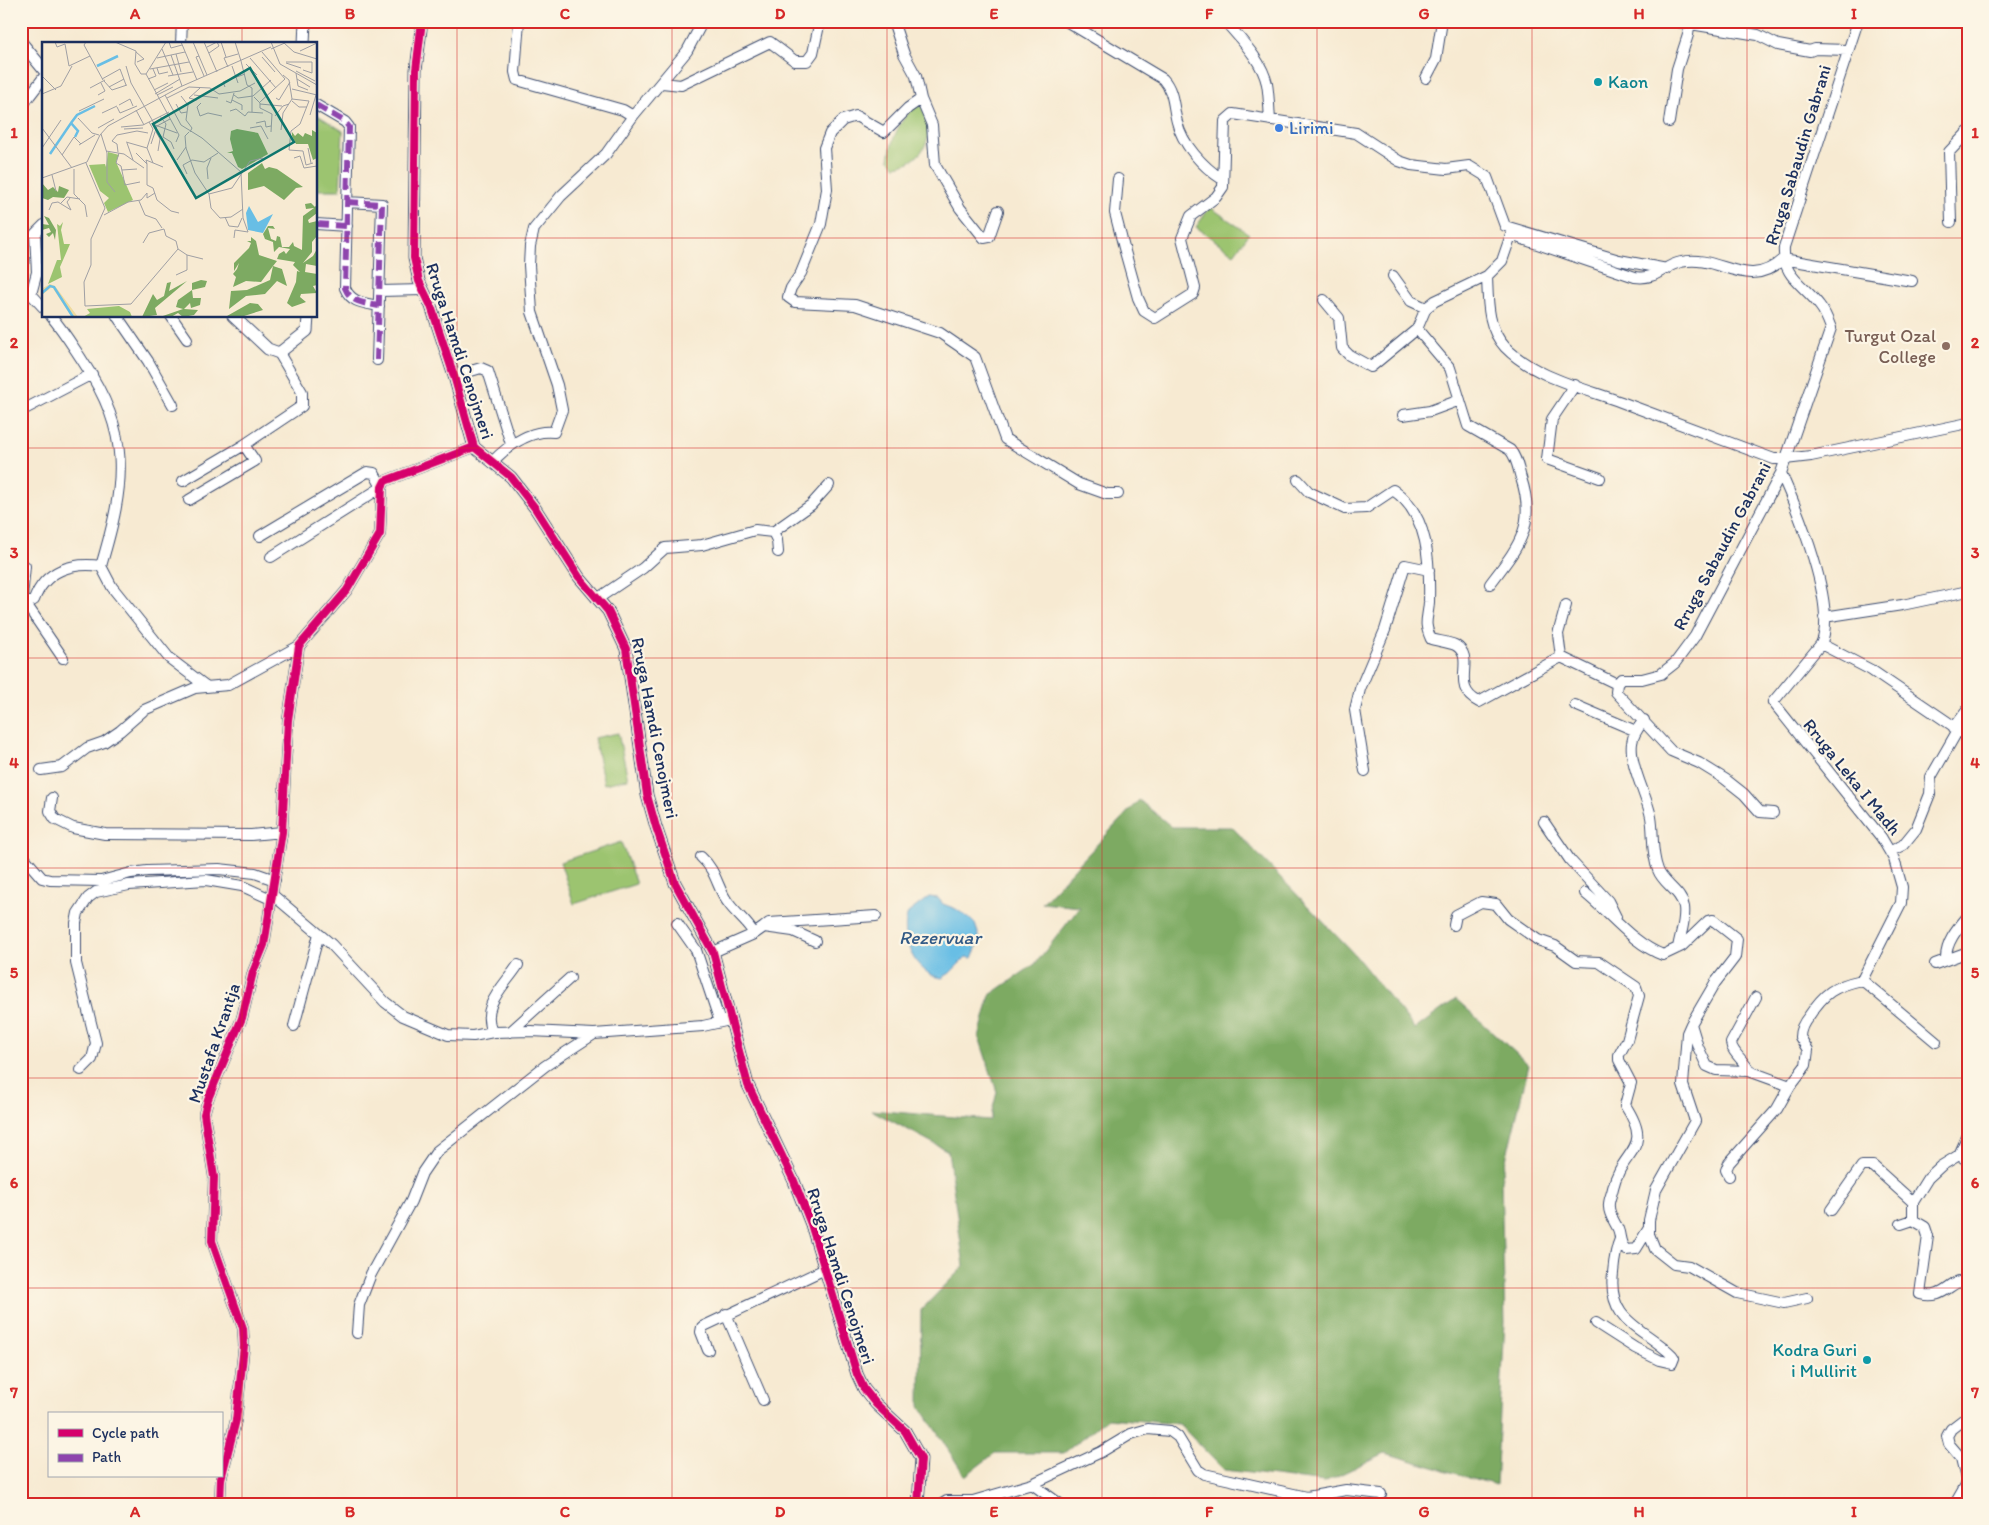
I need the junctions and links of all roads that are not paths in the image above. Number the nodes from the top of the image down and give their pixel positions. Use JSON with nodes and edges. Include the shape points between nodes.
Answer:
{"nodes":[{"id":1,"x":182,"y":21,"type":"edge"},
{"id":2,"x":305,"y":21,"type":"edge"},
{"id":3,"x":422,"y":21,"type":"edge"},
{"id":4,"x":519,"y":21,"type":"edge"},
{"id":5,"x":703,"y":21,"type":"edge"},
{"id":6,"x":820,"y":21,"type":"edge"},
{"id":7,"x":893,"y":21,"type":"edge"},
{"id":8,"x":1066,"y":21,"type":"edge"},
{"id":9,"x":1225,"y":21,"type":"edge"},
{"id":10,"x":1442,"y":21,"type":"edge"},
{"id":11,"x":1672,"y":21,"type":"edge"},
{"id":12,"x":1858,"y":21,"type":"edge"},
{"id":13,"x":1690,"y":23,"type":"edge"},
{"id":14,"x":181,"y":42,"type":"edge"},
{"id":15,"x":304,"y":42,"type":"edge"},
{"id":16,"x":22,"y":44,"type":"edge"},
{"id":17,"x":1847,"y":50,"type":"junction"},
{"id":18,"x":42,"y":68,"type":"edge"},
{"id":19,"x":1426,"y":78,"type":"dead end"},
{"id":20,"x":42,"y":80,"type":"edge"},
{"id":21,"x":662,"y":83,"type":"junction"},
{"id":22,"x":921,"y":99,"type":"junction"},
{"id":23,"x":318,"y":106,"type":"edge"},
{"id":24,"x":21,"y":108,"type":"edge"},
{"id":25,"x":633,"y":116,"type":"junction"},
{"id":26,"x":1270,"y":120,"type":"junction"},
{"id":27,"x":1669,"y":122,"type":"dead end"},
{"id":28,"x":1968,"y":132,"type":"edge"},
{"id":29,"x":1118,"y":179,"type":"dead end"},
{"id":30,"x":1222,"y":179,"type":"junction"},
{"id":31,"x":347,"y":202,"type":"junction"},
{"id":32,"x":998,"y":211,"type":"dead end"},
{"id":33,"x":1951,"y":222,"type":"dead end"},
{"id":34,"x":318,"y":224,"type":"edge"},
{"id":35,"x":346,"y":226,"type":"junction"},
{"id":36,"x":42,"y":227,"type":"edge"},
{"id":37,"x":1783,"y":259,"type":"junction"},
{"id":38,"x":1667,"y":269,"type":"junction"},
{"id":39,"x":1393,"y":276,"type":"dead end"},
{"id":40,"x":1486,"y":276,"type":"junction"},
{"id":41,"x":1912,"y":281,"type":"dead end"},
{"id":42,"x":423,"y":290,"type":"junction"},
{"id":43,"x":380,"y":291,"type":"junction"},
{"id":44,"x":26,"y":293,"type":"edge"},
{"id":45,"x":1324,"y":300,"type":"dead end"},
{"id":46,"x":42,"y":306,"type":"edge"},
{"id":47,"x":379,"y":306,"type":"junction"},
{"id":48,"x":1426,"y":308,"type":"junction"},
{"id":49,"x":52,"y":318,"type":"edge"},
{"id":50,"x":118,"y":318,"type":"edge"},
{"id":51,"x":172,"y":318,"type":"edge"},
{"id":52,"x":235,"y":318,"type":"edge"},
{"id":53,"x":308,"y":322,"type":"edge"},
{"id":54,"x":1418,"y":329,"type":"junction"},
{"id":55,"x":187,"y":339,"type":"dead end"},
{"id":56,"x":280,"y":353,"type":"junction"},
{"id":57,"x":377,"y":360,"type":"dead end"},
{"id":58,"x":92,"y":374,"type":"junction"},
{"id":59,"x":454,"y":376,"type":"junction"},
{"id":60,"x":1575,"y":385,"type":"junction"},
{"id":61,"x":1460,"y":400,"type":"junction"},
{"id":62,"x":173,"y":405,"type":"dead end"},
{"id":63,"x":21,"y":411,"type":"edge"},
{"id":64,"x":1403,"y":415,"type":"dead end"},
{"id":65,"x":1968,"y":423,"type":"edge"},
{"id":66,"x":511,"y":444,"type":"junction"},
{"id":67,"x":244,"y":445,"type":"junction"},
{"id":68,"x":474,"y":447,"type":"junction"},
{"id":69,"x":1785,"y":460,"type":"junction"},
{"id":70,"x":493,"y":461,"type":"junction"},
{"id":71,"x":1782,"y":473,"type":"junction"},
{"id":72,"x":1600,"y":478,"type":"dead end"},
{"id":73,"x":1298,"y":480,"type":"dead end"},
{"id":74,"x":183,"y":481,"type":"dead end"},
{"id":75,"x":830,"y":484,"type":"dead end"},
{"id":76,"x":382,"y":487,"type":"junction"},
{"id":77,"x":1118,"y":494,"type":"dead end"},
{"id":78,"x":189,"y":500,"type":"dead end"},
{"id":79,"x":773,"y":532,"type":"junction"},
{"id":80,"x":260,"y":536,"type":"dead end"},
{"id":81,"x":778,"y":552,"type":"dead end"},
{"id":82,"x":271,"y":557,"type":"dead end"},
{"id":83,"x":25,"y":566,"type":"dead end"},
{"id":84,"x":101,"y":566,"type":"junction"},
{"id":85,"x":1429,"y":570,"type":"junction"},
{"id":86,"x":1490,"y":584,"type":"dead end"},
{"id":87,"x":1968,"y":591,"type":"edge"},
{"id":88,"x":596,"y":599,"type":"junction"},
{"id":89,"x":26,"y":603,"type":"junction"},
{"id":90,"x":1566,"y":605,"type":"dead end"},
{"id":91,"x":1824,"y":617,"type":"junction"},
{"id":92,"x":1820,"y":644,"type":"junction"},
{"id":93,"x":299,"y":646,"type":"junction"},
{"id":94,"x":1560,"y":657,"type":"junction"},
{"id":95,"x":63,"y":658,"type":"dead end"},
{"id":96,"x":1617,"y":684,"type":"junction"},
{"id":97,"x":207,"y":687,"type":"junction"},
{"id":98,"x":1575,"y":705,"type":"dead end"},
{"id":99,"x":1968,"y":709,"type":"edge"},
{"id":100,"x":1644,"y":720,"type":"junction"},
{"id":101,"x":1956,"y":729,"type":"junction"},
{"id":102,"x":1636,"y":732,"type":"junction"},
{"id":103,"x":1968,"y":736,"type":"edge"},
{"id":104,"x":42,"y":770,"type":"dead end"},
{"id":105,"x":1365,"y":771,"type":"dead end"},
{"id":106,"x":52,"y":798,"type":"dead end"},
{"id":107,"x":1773,"y":813,"type":"dead end"},
{"id":108,"x":1544,"y":822,"type":"dead end"},
{"id":109,"x":282,"y":832,"type":"junction"},
{"id":110,"x":1891,"y":851,"type":"junction"},
{"id":111,"x":21,"y":854,"type":"edge"},
{"id":112,"x":701,"y":856,"type":"dead end"},
{"id":113,"x":275,"y":880,"type":"junction"},
{"id":114,"x":1585,"y":893,"type":"dead end"},
{"id":115,"x":273,"y":898,"type":"junction"},
{"id":116,"x":876,"y":916,"type":"dead end"},
{"id":117,"x":1968,"y":916,"type":"edge"},
{"id":118,"x":1619,"y":922,"type":"junction"},
{"id":119,"x":677,"y":923,"type":"dead end"},
{"id":120,"x":1454,"y":925,"type":"dead end"},
{"id":121,"x":764,"y":927,"type":"junction"},
{"id":122,"x":319,"y":934,"type":"junction"},
{"id":123,"x":754,"y":934,"type":"junction"},
{"id":124,"x":815,"y":941,"type":"dead end"},
{"id":125,"x":1678,"y":948,"type":"junction"},
{"id":126,"x":713,"y":952,"type":"junction"},
{"id":127,"x":1968,"y":952,"type":"edge"},
{"id":128,"x":1946,"y":960,"type":"junction"},
{"id":129,"x":1935,"y":964,"type":"dead end"},
{"id":130,"x":518,"y":965,"type":"dead end"},
{"id":131,"x":570,"y":978,"type":"dead end"},
{"id":132,"x":1862,"y":980,"type":"junction"},
{"id":133,"x":1756,"y":997,"type":"dead end"},
{"id":134,"x":725,"y":1021,"type":"junction"},
{"id":135,"x":1691,"y":1024,"type":"junction"},
{"id":136,"x":294,"y":1026,"type":"dead end"},
{"id":137,"x":492,"y":1032,"type":"junction"},
{"id":138,"x":510,"y":1032,"type":"junction"},
{"id":139,"x":594,"y":1034,"type":"junction"},
{"id":140,"x":1936,"y":1042,"type":"dead end"},
{"id":141,"x":81,"y":1070,"type":"dead end"},
{"id":142,"x":1749,"y":1071,"type":"junction"},
{"id":143,"x":1790,"y":1086,"type":"junction"},
{"id":144,"x":1968,"y":1135,"type":"edge"},
{"id":145,"x":1963,"y":1158,"type":"edge"},
{"id":146,"x":1729,"y":1176,"type":"dead end"},
{"id":147,"x":1913,"y":1202,"type":"junction"},
{"id":148,"x":1831,"y":1210,"type":"dead end"},
{"id":149,"x":1913,"y":1220,"type":"junction"},
{"id":150,"x":1902,"y":1224,"type":"dead end"},
{"id":151,"x":1649,"y":1228,"type":"junction"},
{"id":152,"x":1620,"y":1239,"type":"junction"},
{"id":153,"x":825,"y":1269,"type":"junction"},
{"id":154,"x":1968,"y":1281,"type":"edge"},
{"id":155,"x":1806,"y":1298,"type":"dead end"},
{"id":156,"x":726,"y":1314,"type":"junction"},
{"id":157,"x":1596,"y":1323,"type":"dead end"},
{"id":158,"x":357,"y":1333,"type":"dead end"},
{"id":159,"x":708,"y":1350,"type":"dead end"},
{"id":160,"x":763,"y":1400,"type":"dead end"},
{"id":161,"x":1968,"y":1416,"type":"edge"},
{"id":162,"x":222,"y":1475,"type":"edge"},
{"id":163,"x":221,"y":1478,"type":"edge"},
{"id":164,"x":1032,"y":1484,"type":"junction"},
{"id":165,"x":1381,"y":1494,"type":"dead end"},
{"id":166,"x":220,"y":1504,"type":"edge"},
{"id":167,"x":918,"y":1504,"type":"edge"},
{"id":168,"x":942,"y":1504,"type":"edge"},
{"id":169,"x":1060,"y":1504,"type":"edge"},
{"id":170,"x":1955,"y":1504,"type":"edge"}],
"edges":[{"from":1,"to":14,"type":"street"},
{"from":2,"to":15,"type":"street"},
{"from":3,"to":42,"type":"street","name":"Rruga Hamdi Cenojmeri","via":[[416,70],[413,244],[416,273]]},
{"from":4,"to":25,"type":"street","via":[[515,72],[518,80],[623,110]]},
{"from":5,"to":21,"type":"street","via":[[687,50]]},
{"from":6,"to":21,"type":"street","via":[[813,53],[807,61],[795,61],[770,42],[681,85]]},
{"from":7,"to":22,"type":"street","via":[[904,54],[916,76]]},
{"from":8,"to":30,"type":"street","via":[[1163,79],[1169,86],[1177,124],[1184,138],[1204,165]]},
{"from":9,"to":26,"type":"street","via":[[1263,71]]},
{"from":10,"to":19,"type":"street","via":[[1436,59]]},
{"from":11,"to":13,"type":"street"},
{"from":12,"to":17,"type":"street","name":"Rruga Sabaudin Gabrani"},
{"from":13,"to":17,"type":"street","via":[[1758,36],[1778,45],[1810,52],[1815,49]]},
{"from":13,"to":27,"type":"street","via":[[1677,69]]},
{"from":16,"to":18,"type":"street"},
{"from":17,"to":37,"type":"street","name":"Rruga Sabaudin Gabrani","via":[[1791,224]]},
{"from":20,"to":24,"type":"street"},
{"from":21,"to":25,"type":"street"},
{"from":22,"to":32,"type":"street","via":[[932,125],[935,165],[960,208],[984,238],[990,237]]},
{"from":22,"to":77,"type":"street","via":[[884,132],[856,116],[843,120],[830,133],[824,148],[827,189],[821,224],[788,297],[796,302],[855,305],[940,333],[975,357],[1006,439],[1079,484],[1107,494]]},
{"from":23,"to":31,"type":"street","via":[[348,123]]},
{"from":25,"to":66,"type":"street","via":[[606,154],[561,196],[534,229],[529,265],[532,312],[557,385],[562,410],[554,432],[543,431]]},
{"from":26,"to":30,"type":"street","via":[[1229,116],[1225,121]]},
{"from":26,"to":38,"type":"street","via":[[1356,133],[1398,161],[1411,165],[1446,169],[1469,166],[1486,177],[1505,226],[1619,260]]},
{"from":28,"to":33,"type":"street","via":[[1949,152]]},
{"from":29,"to":30,"type":"street","via":[[1115,213],[1124,248],[1138,298],[1144,311],[1155,318],[1193,294],[1195,281],[1182,238],[1191,216],[1216,197],[1223,187]]},
{"from":31,"to":35,"type":"street"},
{"from":31,"to":43,"type":"street","via":[[382,204]]},
{"from":34,"to":35,"type":"street"},
{"from":35,"to":47,"type":"street","via":[[345,288],[354,301]]},
{"from":36,"to":44,"type":"street","via":[[35,234],[37,272]]},
{"from":37,"to":38,"type":"street","via":[[1764,273],[1751,274],[1697,262],[1681,262]]},
{"from":37,"to":41,"type":"street"},
{"from":37,"to":69,"type":"street","name":"Rruga Sabaudin Gabrani","via":[[1788,272],[1821,307],[1831,328]]},
{"from":38,"to":40,"type":"street","via":[[1647,278],[1635,277],[1511,236],[1502,261]]},
{"from":39,"to":48,"type":"street","via":[[1411,301]]},
{"from":40,"to":48,"type":"street","via":[[1456,289]]},
{"from":40,"to":60,"type":"street","via":[[1488,314],[1504,347],[1538,370]]},
{"from":42,"to":43,"type":"street"},
{"from":42,"to":59,"type":"street","name":"Rruga Hamdi Cenojmeri"},
{"from":43,"to":47,"type":"street"},
{"from":44,"to":46,"type":"street"},
{"from":45,"to":54,"type":"street","via":[[1339,318],[1342,348],[1371,367]]},
{"from":47,"to":57,"type":"street"},
{"from":48,"to":54,"type":"street"},
{"from":49,"to":58,"type":"street"},
{"from":50,"to":62,"type":"street"},
{"from":51,"to":55,"type":"street"},
{"from":52,"to":56,"type":"street","via":[[268,349]]},
{"from":53,"to":56,"type":"street","via":[[304,334]]},
{"from":54,"to":61,"type":"street","via":[[1450,368]]},
{"from":56,"to":67,"type":"street","via":[[302,392],[303,403]]},
{"from":58,"to":63,"type":"street"},
{"from":58,"to":84,"type":"street","via":[[114,422],[121,459],[117,506]]},
{"from":59,"to":66,"type":"street","via":[[481,368],[488,371]]},
{"from":59,"to":68,"type":"street","name":"Rruga Hamdi Cenojmeri"},
{"from":60,"to":69,"type":"street"},
{"from":60,"to":72,"type":"street","via":[[1552,420],[1548,458]]},
{"from":61,"to":64,"type":"street","via":[[1430,411]]},
{"from":61,"to":86,"type":"street","via":[[1468,426],[1515,455],[1527,496],[1527,523],[1520,544]]},
{"from":65,"to":69,"type":"street"},
{"from":66,"to":70,"type":"street"},
{"from":67,"to":74,"type":"street"},
{"from":67,"to":78,"type":"street","via":[[254,461]]},
{"from":68,"to":70,"type":"street","name":"Rruga Hamdi Cenojmeri"},
{"from":68,"to":76,"type":"street","via":[[389,479]]},
{"from":69,"to":71,"type":"street","name":"Rruga Sabaudin Gabrani"},
{"from":70,"to":88,"type":"street","name":"Rruga Hamdi Cenojmeri","via":[[511,477],[535,508]]},
{"from":71,"to":91,"type":"street","name":"Rruga Leka I Madh","via":[[1806,533]]},
{"from":71,"to":96,"type":"street","name":"Rruga Sabaudin Gabrani","via":[[1695,636],[1675,663],[1661,674],[1642,679],[1621,679]]},
{"from":73,"to":85,"type":"street","via":[[1309,492],[1346,509],[1366,508],[1393,490],[1426,534]]},
{"from":75,"to":79,"type":"street","via":[[811,505]]},
{"from":76,"to":80,"type":"street","via":[[374,473],[367,472]]},
{"from":76,"to":82,"type":"street"},
{"from":76,"to":93,"type":"street","via":[[380,534],[347,590]]},
{"from":79,"to":81,"type":"street"},
{"from":79,"to":88,"type":"street","via":[[755,530],[702,545],[665,548]]},
{"from":83,"to":89,"type":"street","via":[[22,598]]},
{"from":84,"to":89,"type":"street","via":[[67,567],[40,585],[34,600]]},
{"from":84,"to":97,"type":"street","via":[[112,587],[169,658]]},
{"from":85,"to":94,"type":"street","via":[[1429,605],[1425,625],[1431,639],[1454,645],[1461,651],[1464,657],[1463,687],[1469,697],[1479,702]]},
{"from":85,"to":105,"type":"street","via":[[1405,565],[1386,630],[1360,689],[1355,710]]},
{"from":87,"to":91,"type":"street"},
{"from":88,"to":126,"type":"street","name":"Rruga Hamdi Cenojmeri","via":[[608,611],[626,648],[647,794],[665,857],[686,906]]},
{"from":89,"to":95,"type":"street"},
{"from":90,"to":94,"type":"street","via":[[1558,634]]},
{"from":91,"to":92,"type":"street","name":"Rruga Leka I Madh"},
{"from":92,"to":101,"type":"street","via":[[1871,670]]},
{"from":92,"to":110,"type":"street","name":"Rruga Leka I Madh","via":[[1773,702]]},
{"from":93,"to":97,"type":"street","via":[[228,685]]},
{"from":93,"to":109,"type":"street","name":"Mustafa Krantja","via":[[288,720]]},
{"from":94,"to":96,"type":"street"},
{"from":96,"to":100,"type":"street","via":[[1616,692]]},
{"from":97,"to":104,"type":"street","via":[[195,688],[144,710],[120,731],[87,748],[62,767]]},
{"from":98,"to":102,"type":"street"},
{"from":99,"to":101,"type":"street"},
{"from":100,"to":102,"type":"street"},
{"from":100,"to":107,"type":"street","via":[[1671,751],[1725,779],[1760,812]]},
{"from":101,"to":103,"type":"street"},
{"from":101,"to":110,"type":"street","via":[[1931,777],[1930,794],[1916,829],[1903,845]]},
{"from":102,"to":125,"type":"street","via":[[1632,745],[1639,783],[1651,816],[1653,853],[1658,871],[1684,905]]},
{"from":106,"to":109,"type":"street","via":[[50,811],[55,819],[88,832],[206,836]]},
{"from":108,"to":118,"type":"street","via":[[1570,860],[1608,901]]},
{"from":109,"to":113,"type":"street","name":"Mustafa Krantja"},
{"from":110,"to":132,"type":"street","name":"Rruga Leka I Madh","via":[[1902,887],[1901,903]]},
{"from":111,"to":113,"type":"street","via":[[42,878],[50,880],[101,882],[131,873],[219,869],[255,873]]},
{"from":112,"to":123,"type":"street","via":[[711,866],[728,903]]},
{"from":113,"to":115,"type":"street","name":"Mustafa Krantja"},
{"from":114,"to":118,"type":"street"},
{"from":115,"to":122,"type":"street"},
{"from":115,"to":141,"type":"street","via":[[242,886],[206,880],[129,885],[96,892],[88,898],[78,913],[76,923],[76,963],[96,1043],[92,1059]]},
{"from":115,"to":162,"type":"street","name":"Mustafa Krantja","via":[[264,945],[253,972],[242,1018],[204,1114],[214,1177],[212,1241],[243,1328],[244,1346],[236,1420]]},
{"from":116,"to":121,"type":"street","via":[[769,923]]},
{"from":117,"to":128,"type":"street","via":[[1952,937]]},
{"from":118,"to":125,"type":"street","via":[[1653,951],[1663,955]]},
{"from":119,"to":134,"type":"street","via":[[696,950]]},
{"from":120,"to":152,"type":"street","via":[[1456,915],[1480,902],[1496,904],[1508,919],[1532,936],[1555,946],[1576,961],[1599,962],[1636,987],[1639,996],[1628,1040],[1619,1060],[1631,1083],[1625,1105],[1638,1127],[1638,1136],[1615,1177],[1609,1207]]},
{"from":121,"to":123,"type":"street"},
{"from":121,"to":124,"type":"street","via":[[793,931]]},
{"from":122,"to":136,"type":"street"},
{"from":122,"to":137,"type":"street","via":[[385,1002],[403,1016],[448,1035],[473,1036]]},
{"from":123,"to":126,"type":"street"},
{"from":125,"to":135,"type":"street","via":[[1713,920],[1737,939],[1735,958],[1715,982]]},
{"from":126,"to":134,"type":"street","name":"Rruga Hamdi Cenojmeri"},
{"from":127,"to":128,"type":"street"},
{"from":128,"to":129,"type":"street"},
{"from":130,"to":137,"type":"street","via":[[489,1008],[488,1024]]},
{"from":131,"to":138,"type":"street"},
{"from":132,"to":140,"type":"street"},
{"from":132,"to":143,"type":"street","via":[[1839,986],[1820,998],[1800,1031],[1808,1058],[1806,1065]]},
{"from":133,"to":142,"type":"street","via":[[1731,1043]]},
{"from":134,"to":139,"type":"street"},
{"from":134,"to":153,"type":"street","name":"Rruga Hamdi Cenojmeri","via":[[748,1085],[794,1180]]},
{"from":135,"to":142,"type":"street","via":[[1707,1066],[1716,1070]]},
{"from":135,"to":151,"type":"street","via":[[1687,1033],[1683,1085],[1694,1121],[1656,1190]]},
{"from":137,"to":138,"type":"street"},
{"from":138,"to":139,"type":"street"},
{"from":139,"to":158,"type":"street","via":[[544,1066],[429,1160],[411,1201],[371,1274],[359,1305]]},
{"from":142,"to":143,"type":"street"},
{"from":143,"to":146,"type":"street","via":[[1777,1109],[1729,1164],[1726,1170]]},
{"from":144,"to":145,"type":"street"},
{"from":145,"to":147,"type":"street","via":[[1941,1166],[1928,1178]]},
{"from":147,"to":148,"type":"street","via":[[1873,1166],[1867,1165],[1862,1166]]},
{"from":147,"to":149,"type":"street"},
{"from":149,"to":150,"type":"street"},
{"from":149,"to":154,"type":"street","via":[[1924,1227],[1928,1236],[1920,1294],[1939,1294],[1953,1284]]},
{"from":151,"to":152,"type":"street","via":[[1636,1249],[1626,1250]]},
{"from":151,"to":155,"type":"street","via":[[1655,1249],[1666,1259],[1689,1266],[1727,1289],[1784,1303]]},
{"from":152,"to":157,"type":"street","via":[[1612,1278],[1615,1304],[1627,1320],[1674,1358],[1672,1363],[1635,1348]]},
{"from":153,"to":156,"type":"street"},
{"from":153,"to":167,"type":"street","name":"Rruga Hamdi Cenojmeri","via":[[864,1389],[905,1431],[921,1459]]},
{"from":156,"to":159,"type":"street","via":[[702,1327]]},
{"from":156,"to":160,"type":"street"},
{"from":161,"to":170,"type":"street","via":[[1951,1429],[1948,1436],[1948,1444],[1961,1458],[1967,1483]]},
{"from":163,"to":166,"type":"street","name":"Mustafa Krantja"},
{"from":164,"to":165,"type":"street","via":[[1101,1452],[1131,1434],[1159,1429],[1178,1437],[1198,1470],[1204,1474],[1307,1497],[1346,1490]]},
{"from":164,"to":168,"type":"street","via":[[973,1500]]},
{"from":164,"to":169,"type":"street"}]}
